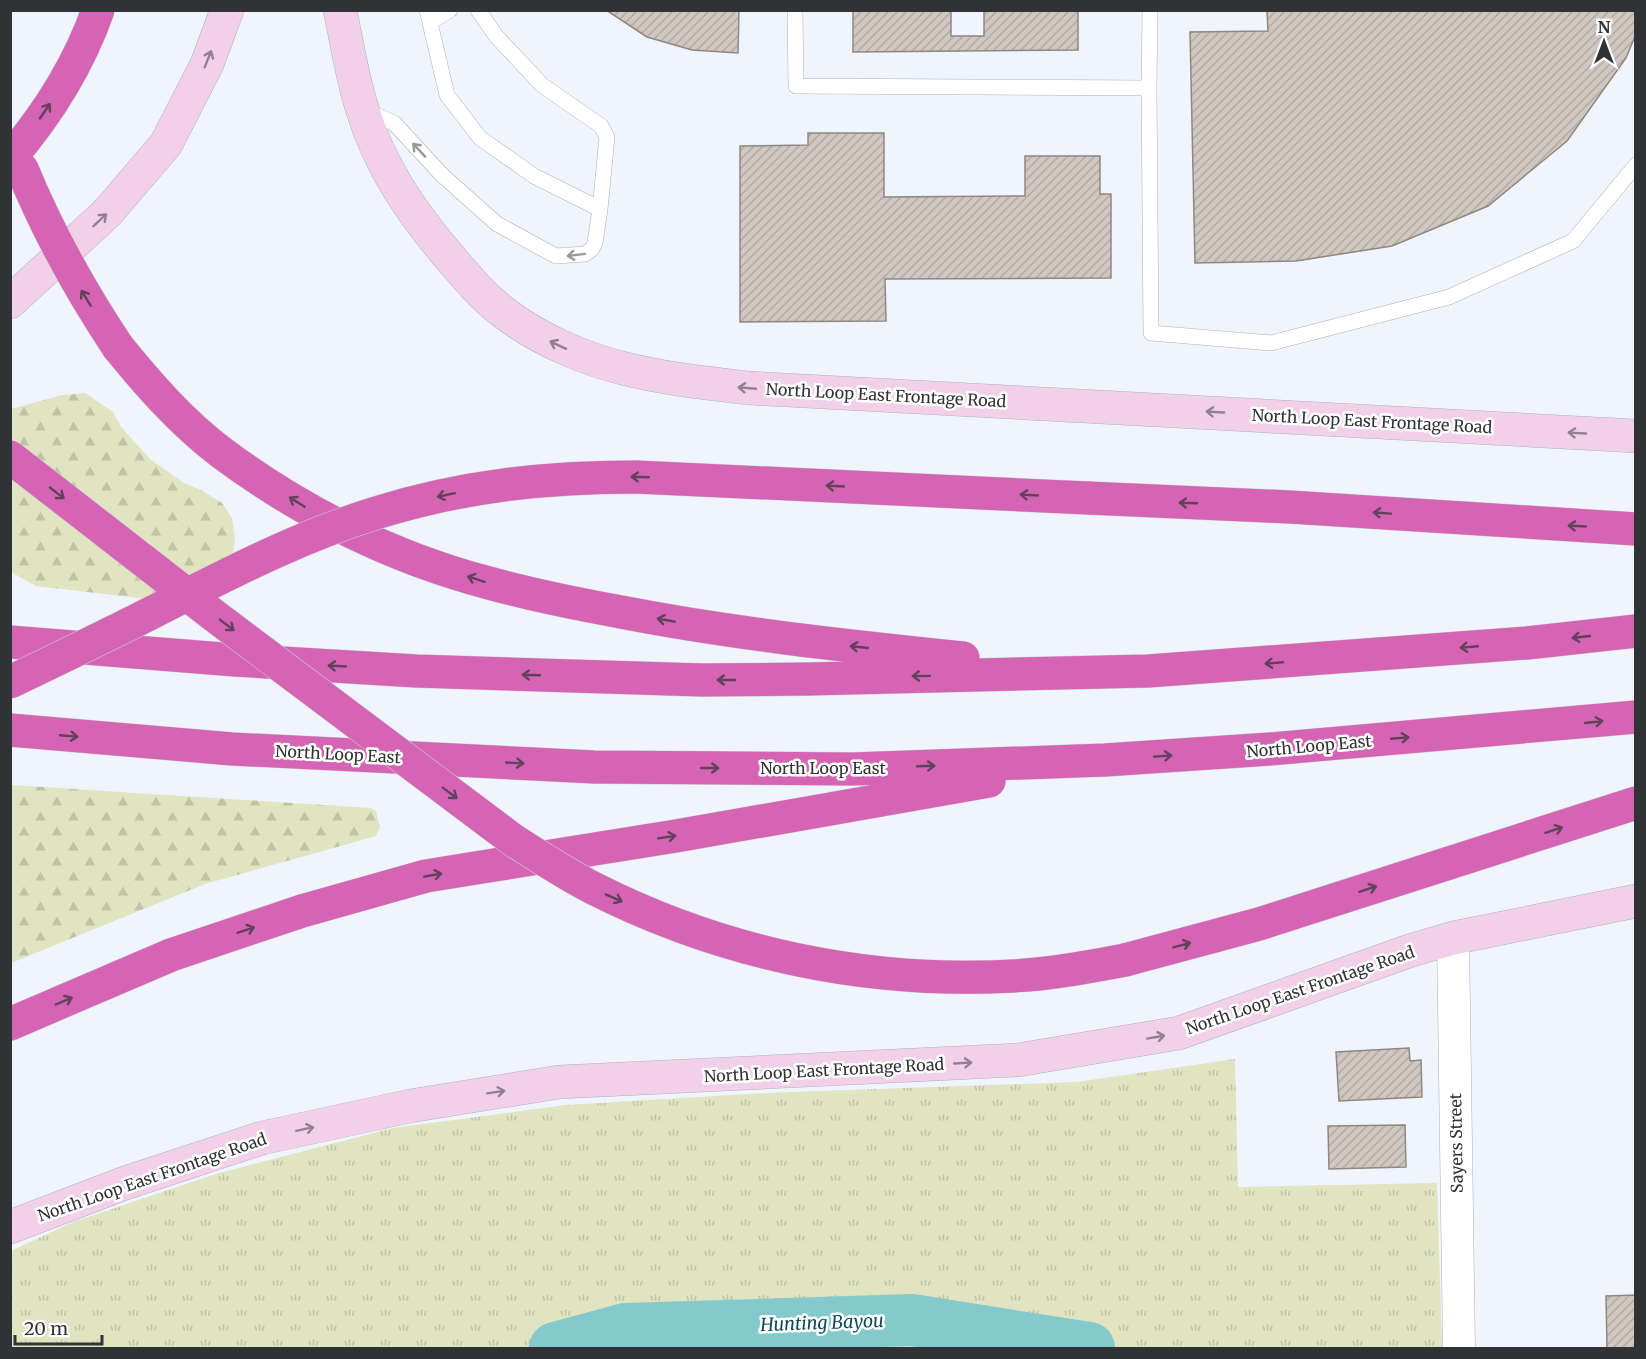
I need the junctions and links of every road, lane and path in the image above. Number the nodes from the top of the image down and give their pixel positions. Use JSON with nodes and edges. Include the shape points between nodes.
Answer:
{"nodes":[{"id":1,"x":98,"y":10,"type":"edge"},
{"id":2,"x":227,"y":10,"type":"edge"},
{"id":3,"x":340,"y":10,"type":"edge"},
{"id":4,"x":450,"y":10,"type":"edge"},
{"id":5,"x":478,"y":10,"type":"edge"},
{"id":6,"x":795,"y":10,"type":"edge"},
{"id":7,"x":1150,"y":10,"type":"edge"},
{"id":8,"x":428,"y":16,"type":"edge"},
{"id":9,"x":1149,"y":88,"type":"junction"},
{"id":10,"x":362,"y":109,"type":"junction"},
{"id":11,"x":10,"y":131,"type":"edge"},
{"id":12,"x":16,"y":164,"type":"edge"},
{"id":13,"x":1635,"y":165,"type":"edge"},
{"id":14,"x":600,"y":209,"type":"junction"},
{"id":15,"x":10,"y":302,"type":"edge"},
{"id":16,"x":1635,"y":436,"type":"edge"},
{"id":17,"x":10,"y":457,"type":"edge"},
{"id":18,"x":1635,"y":529,"type":"edge"},
{"id":19,"x":1635,"y":631,"type":"edge"},
{"id":20,"x":10,"y":642,"type":"edge"},
{"id":21,"x":1148,"y":671,"type":"junction"},
{"id":22,"x":10,"y":682,"type":"edge"},
{"id":23,"x":1635,"y":717,"type":"edge"},
{"id":24,"x":10,"y":730,"type":"edge"},
{"id":25,"x":1105,"y":760,"type":"junction"},
{"id":26,"x":1635,"y":804,"type":"edge"},
{"id":27,"x":1635,"y":901,"type":"edge"},
{"id":28,"x":1453,"y":938,"type":"junction"},
{"id":29,"x":10,"y":1024,"type":"edge"},
{"id":30,"x":10,"y":1227,"type":"edge"},
{"id":31,"x":1459,"y":1348,"type":"edge"}],
"edges":[{"from":12,"to":1,"type":"highway","one_way":true,"bridge":true,"via":[[69,74]]},
{"from":15,"to":2,"type":"main road","one_way":true,"via":[[107,213],[166,144],[207,64]]},
{"from":3,"to":10,"type":"main road","name":"North Loop East Frontage Road"},
{"from":4,"to":8,"type":"lane"},
{"from":5,"to":14,"type":"lane","via":[[496,36],[542,85],[601,126],[607,137]]},
{"from":6,"to":9,"type":"lane","via":[[796,86]]},
{"from":7,"to":9,"type":"lane"},
{"from":8,"to":14,"type":"lane","via":[[447,95],[480,138],[534,176]]},
{"from":9,"to":13,"type":"lane","via":[[1151,333],[1271,343],[1449,297],[1573,241]]},
{"from":14,"to":10,"type":"lane","one_way":true,"via":[[592,249],[585,254],[556,256],[488,217],[394,123]]},
{"from":16,"to":10,"type":"main road","name":"North Loop East Frontage Road","one_way":true,"via":[[748,388],[626,369],[543,338],[479,292],[399,194]]},
{"from":11,"to":12,"type":"highway"},
{"from":21,"to":12,"type":"highway","one_way":true,"bridge":true,"via":[[978,660],[757,635],[488,583],[379,544],[315,514],[262,481],[221,452],[150,386],[118,347],[67,265]]},
{"from":17,"to":26,"type":"highway","one_way":true,"bridge":true,"via":[[513,840],[595,889],[643,911],[696,933],[786,959],[896,975],[954,977],[1014,976],[1125,960],[1259,924]]},
{"from":18,"to":22,"type":"highway","one_way":true,"bridge":true,"via":[[1290,507],[636,477],[537,480],[410,503],[326,530]]},
{"from":19,"to":21,"type":"highway","one_way":true,"via":[[1527,643]]},
{"from":21,"to":20,"type":"highway","one_way":true,"via":[[702,680],[416,671]]},
{"from":25,"to":23,"type":"highway","name":"North Loop East","one_way":true},
{"from":24,"to":25,"type":"highway","name":"North Loop East","one_way":true,"via":[[232,749],[594,767],[853,769]]},
{"from":29,"to":25,"type":"highway","one_way":true,"via":[[171,955],[302,911],[426,876]]},
{"from":27,"to":28,"type":"main road","name":"North Loop East Frontage Road"},
{"from":30,"to":28,"type":"main road","name":"North Loop East Frontage Road","one_way":true,"via":[[125,1183],[262,1138],[410,1106],[559,1083],[1017,1060],[1179,1033]]},
{"from":28,"to":31,"type":"street","name":"Sayers Street"}]}
